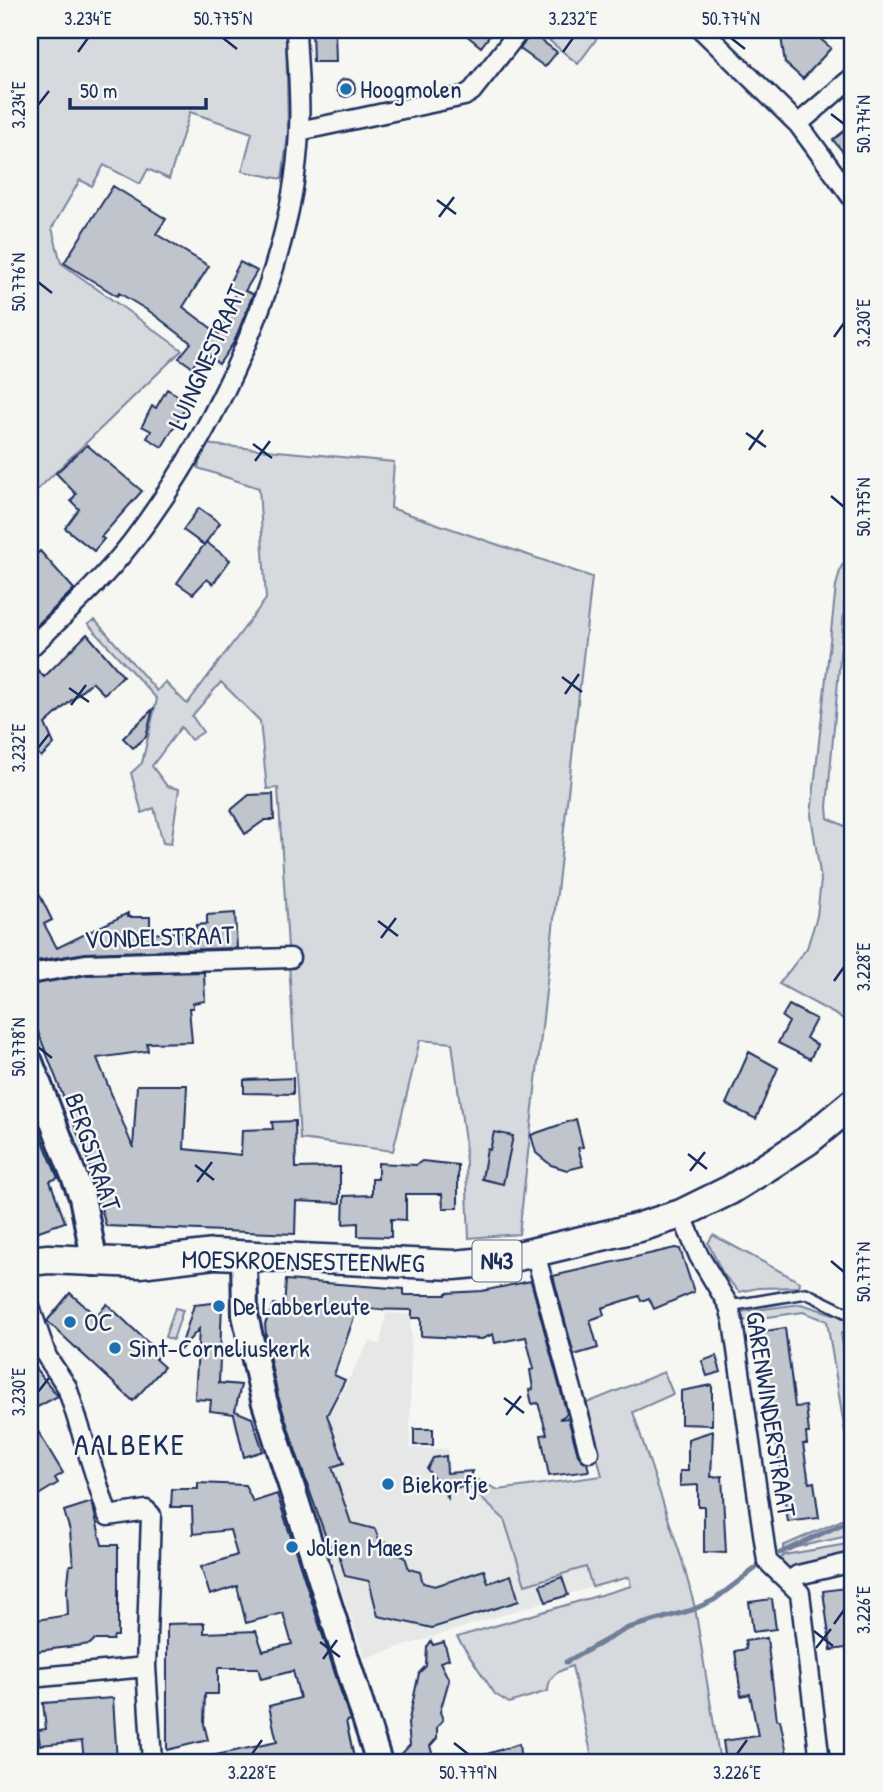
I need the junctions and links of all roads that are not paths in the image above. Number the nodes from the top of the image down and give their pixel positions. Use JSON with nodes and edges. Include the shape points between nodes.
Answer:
{"nodes":[{"id":1,"x":296,"y":30,"type":"edge"},
{"id":2,"x":520,"y":30,"type":"edge"},
{"id":3,"x":702,"y":30,"type":"edge"},
{"id":4,"x":853,"y":77,"type":"edge"},
{"id":5,"x":798,"y":124,"type":"junction"},
{"id":6,"x":299,"y":131,"type":"junction"},
{"id":7,"x":853,"y":200,"type":"edge"},
{"id":8,"x":30,"y":648,"type":"edge"},
{"id":9,"x":290,"y":958,"type":"dead end"},
{"id":10,"x":30,"y":974,"type":"edge"},
{"id":11,"x":30,"y":1062,"type":"edge"},
{"id":12,"x":853,"y":1102,"type":"edge"},
{"id":13,"x":681,"y":1214,"type":"junction"},
{"id":14,"x":534,"y":1253,"type":"junction"},
{"id":15,"x":244,"y":1255,"type":"junction"},
{"id":16,"x":30,"y":1261,"type":"edge"},
{"id":17,"x":94,"y":1263,"type":"junction"},
{"id":18,"x":729,"y":1306,"type":"junction"},
{"id":19,"x":30,"y":1307,"type":"edge"},
{"id":20,"x":853,"y":1316,"type":"edge"},
{"id":21,"x":35,"y":1340,"type":"edge"},
{"id":22,"x":589,"y":1452,"type":"dead end"},
{"id":23,"x":853,"y":1562,"type":"edge"},
{"id":24,"x":789,"y":1581,"type":"junction"},
{"id":25,"x":146,"y":1667,"type":"junction"},
{"id":26,"x":30,"y":1678,"type":"edge"},
{"id":27,"x":152,"y":1762,"type":"edge"},
{"id":28,"x":379,"y":1762,"type":"edge"},
{"id":29,"x":820,"y":1762,"type":"edge"}],
"edges":[{"from":1,"to":6,"type":"street","name":"LUINGNESTRAAT"},
{"from":2,"to":6,"type":"street","via":[[464,96]]},
{"from":3,"to":5,"type":"street"},
{"from":4,"to":5,"type":"street"},
{"from":5,"to":7,"type":"street"},
{"from":6,"to":8,"type":"street","name":"LUINGNESTRAAT","via":[[291,197],[266,293],[186,464],[103,577]]},
{"from":9,"to":10,"type":"street","name":"VONDELSTRAAT","via":[[86,964]]},
{"from":11,"to":17,"type":"street","name":"BERGSTRAAT","via":[[82,1197]]},
{"from":12,"to":13,"type":"main road","name":"MOESKROENSESTEENWEG","number":"N43","via":[[770,1165]]},
{"from":13,"to":14,"type":"main road","name":"MOESKROENSESTEENWEG","number":"N43"},
{"from":13,"to":18,"type":"street","name":"GARENWINDERSTRAAT"},
{"from":14,"to":15,"type":"main road","name":"MOESKROENSESTEENWEG","number":"N43","via":[[454,1265]]},
{"from":14,"to":22,"type":"street"},
{"from":15,"to":17,"type":"main road","name":"MOESKROENSESTEENWEG","number":"N43"},
{"from":15,"to":28,"type":"street","via":[[245,1315],[264,1400]]},
{"from":16,"to":17,"type":"main road","name":"MOESKROENSESTEENWEG","number":"N43"},
{"from":18,"to":20,"type":"lane","via":[[806,1293]]},
{"from":18,"to":24,"type":"street","name":"GARENWINDERSTRAAT","via":[[767,1561]]},
{"from":19,"to":21,"type":"street"},
{"from":21,"to":25,"type":"street","via":[[67,1387],[108,1516],[146,1510],[150,1515]]},
{"from":23,"to":24,"type":"street"},
{"from":24,"to":29,"type":"street","name":"GARENWINDERSTRAAT","via":[[800,1593]]},
{"from":25,"to":26,"type":"street"},
{"from":25,"to":27,"type":"street"}]}
